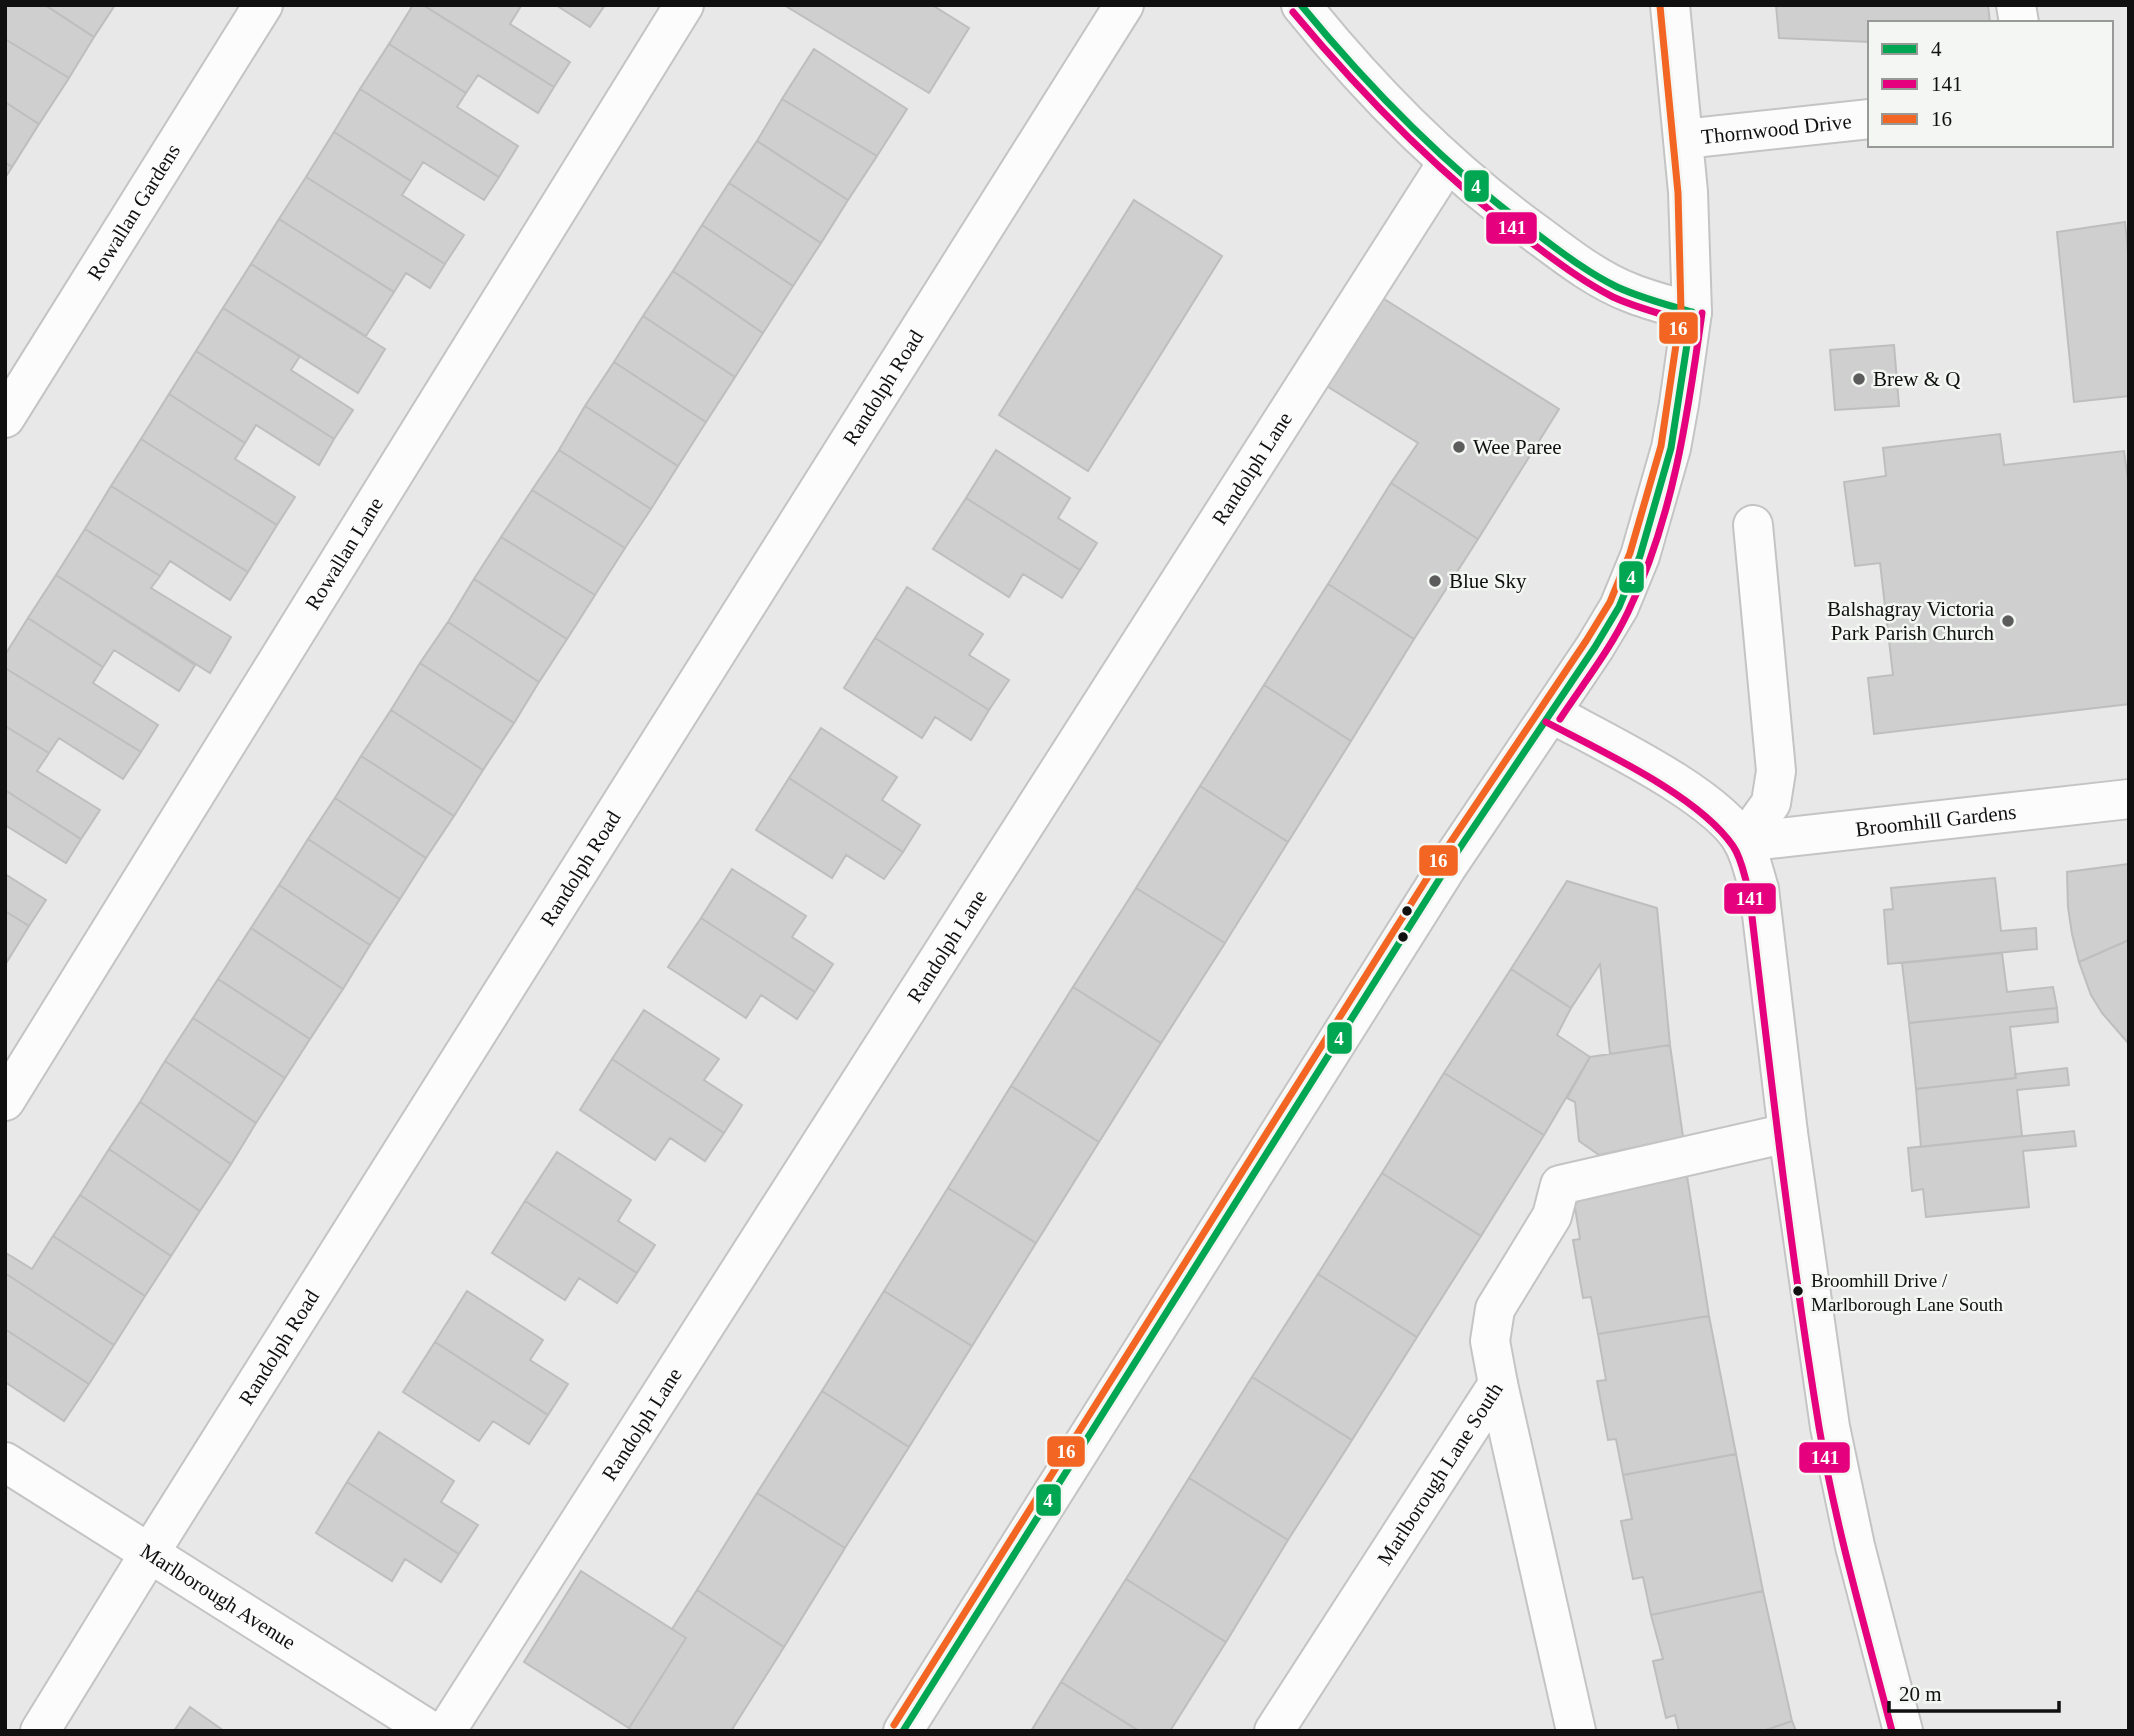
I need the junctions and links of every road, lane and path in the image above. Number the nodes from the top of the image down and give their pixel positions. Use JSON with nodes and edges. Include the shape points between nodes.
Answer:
{"nodes":[{"id":1,"x":263,"y":5,"type":"edge"},
{"id":2,"x":684,"y":5,"type":"edge"},
{"id":3,"x":1124,"y":5,"type":"edge"},
{"id":4,"x":1301,"y":5,"type":"edge"},
{"id":5,"x":1670,"y":5,"type":"edge"},
{"id":6,"x":1868,"y":119,"type":"edge"},
{"id":7,"x":1684,"y":139,"type":"junction"},
{"id":8,"x":1447,"y":163,"type":"junction"},
{"id":9,"x":1692,"y":312,"type":"junction"},
{"id":10,"x":5,"y":418,"type":"edge"},
{"id":11,"x":1753,"y":525,"type":"dead end"},
{"id":12,"x":1550,"y":713,"type":"junction"},
{"id":13,"x":2129,"y":799,"type":"edge"},
{"id":14,"x":1743,"y":842,"type":"junction"},
{"id":15,"x":5,"y":1101,"type":"edge"},
{"id":16,"x":1788,"y":1133,"type":"junction"},
{"id":17,"x":1498,"y":1384,"type":"junction"},
{"id":18,"x":5,"y":1462,"type":"edge"},
{"id":19,"x":149,"y":1554,"type":"junction"},
{"id":20,"x":40,"y":1731,"type":"edge"},
{"id":21,"x":431,"y":1731,"type":"edge"},
{"id":22,"x":446,"y":1731,"type":"edge"},
{"id":23,"x":903,"y":1731,"type":"edge"},
{"id":24,"x":1274,"y":1731,"type":"edge"},
{"id":25,"x":1576,"y":1731,"type":"edge"},
{"id":26,"x":1903,"y":1731,"type":"edge"}],
"edges":[{"from":1,"to":10,"type":"street","name":"Rowallan Gardens"},
{"from":2,"to":15,"type":"street","name":"Rowallan Lane"},
{"from":3,"to":19,"type":"street","name":"Randolph Road"},
{"from":4,"to":8,"type":"street","via":[[1342,56]]},
{"from":5,"to":7,"type":"street"},
{"from":6,"to":7,"type":"street","name":"Thornwood Drive"},
{"from":7,"to":9,"type":"street"},
{"from":8,"to":9,"type":"street","via":[[1518,221],[1595,274],[1630,293]]},
{"from":8,"to":22,"type":"street","name":"Randolph Lane"},
{"from":9,"to":12,"type":"street","via":[[1671,447],[1640,556],[1619,607]]},
{"from":11,"to":14,"type":"street","via":[[1776,771],[1771,803]]},
{"from":12,"to":14,"type":"street","via":[[1679,786],[1718,813]]},
{"from":12,"to":23,"type":"street","via":[[1447,867]]},
{"from":13,"to":14,"type":"street","name":"Broomhill Gardens"},
{"from":14,"to":16,"type":"street","via":[[1759,889]]},
{"from":16,"to":17,"type":"street","name":"Marlborough Lane South","via":[[1560,1185],[1552,1216],[1495,1309],[1490,1341]]},
{"from":16,"to":26,"type":"street","via":[[1829,1427]]},
{"from":17,"to":24,"type":"street","name":"Marlborough Lane South"},
{"from":17,"to":25,"type":"street"},
{"from":18,"to":19,"type":"street","name":"Marlborough Avenue"},
{"from":19,"to":20,"type":"street","name":"Randolph Road"},
{"from":19,"to":21,"type":"street","name":"Marlborough Avenue"}]}
